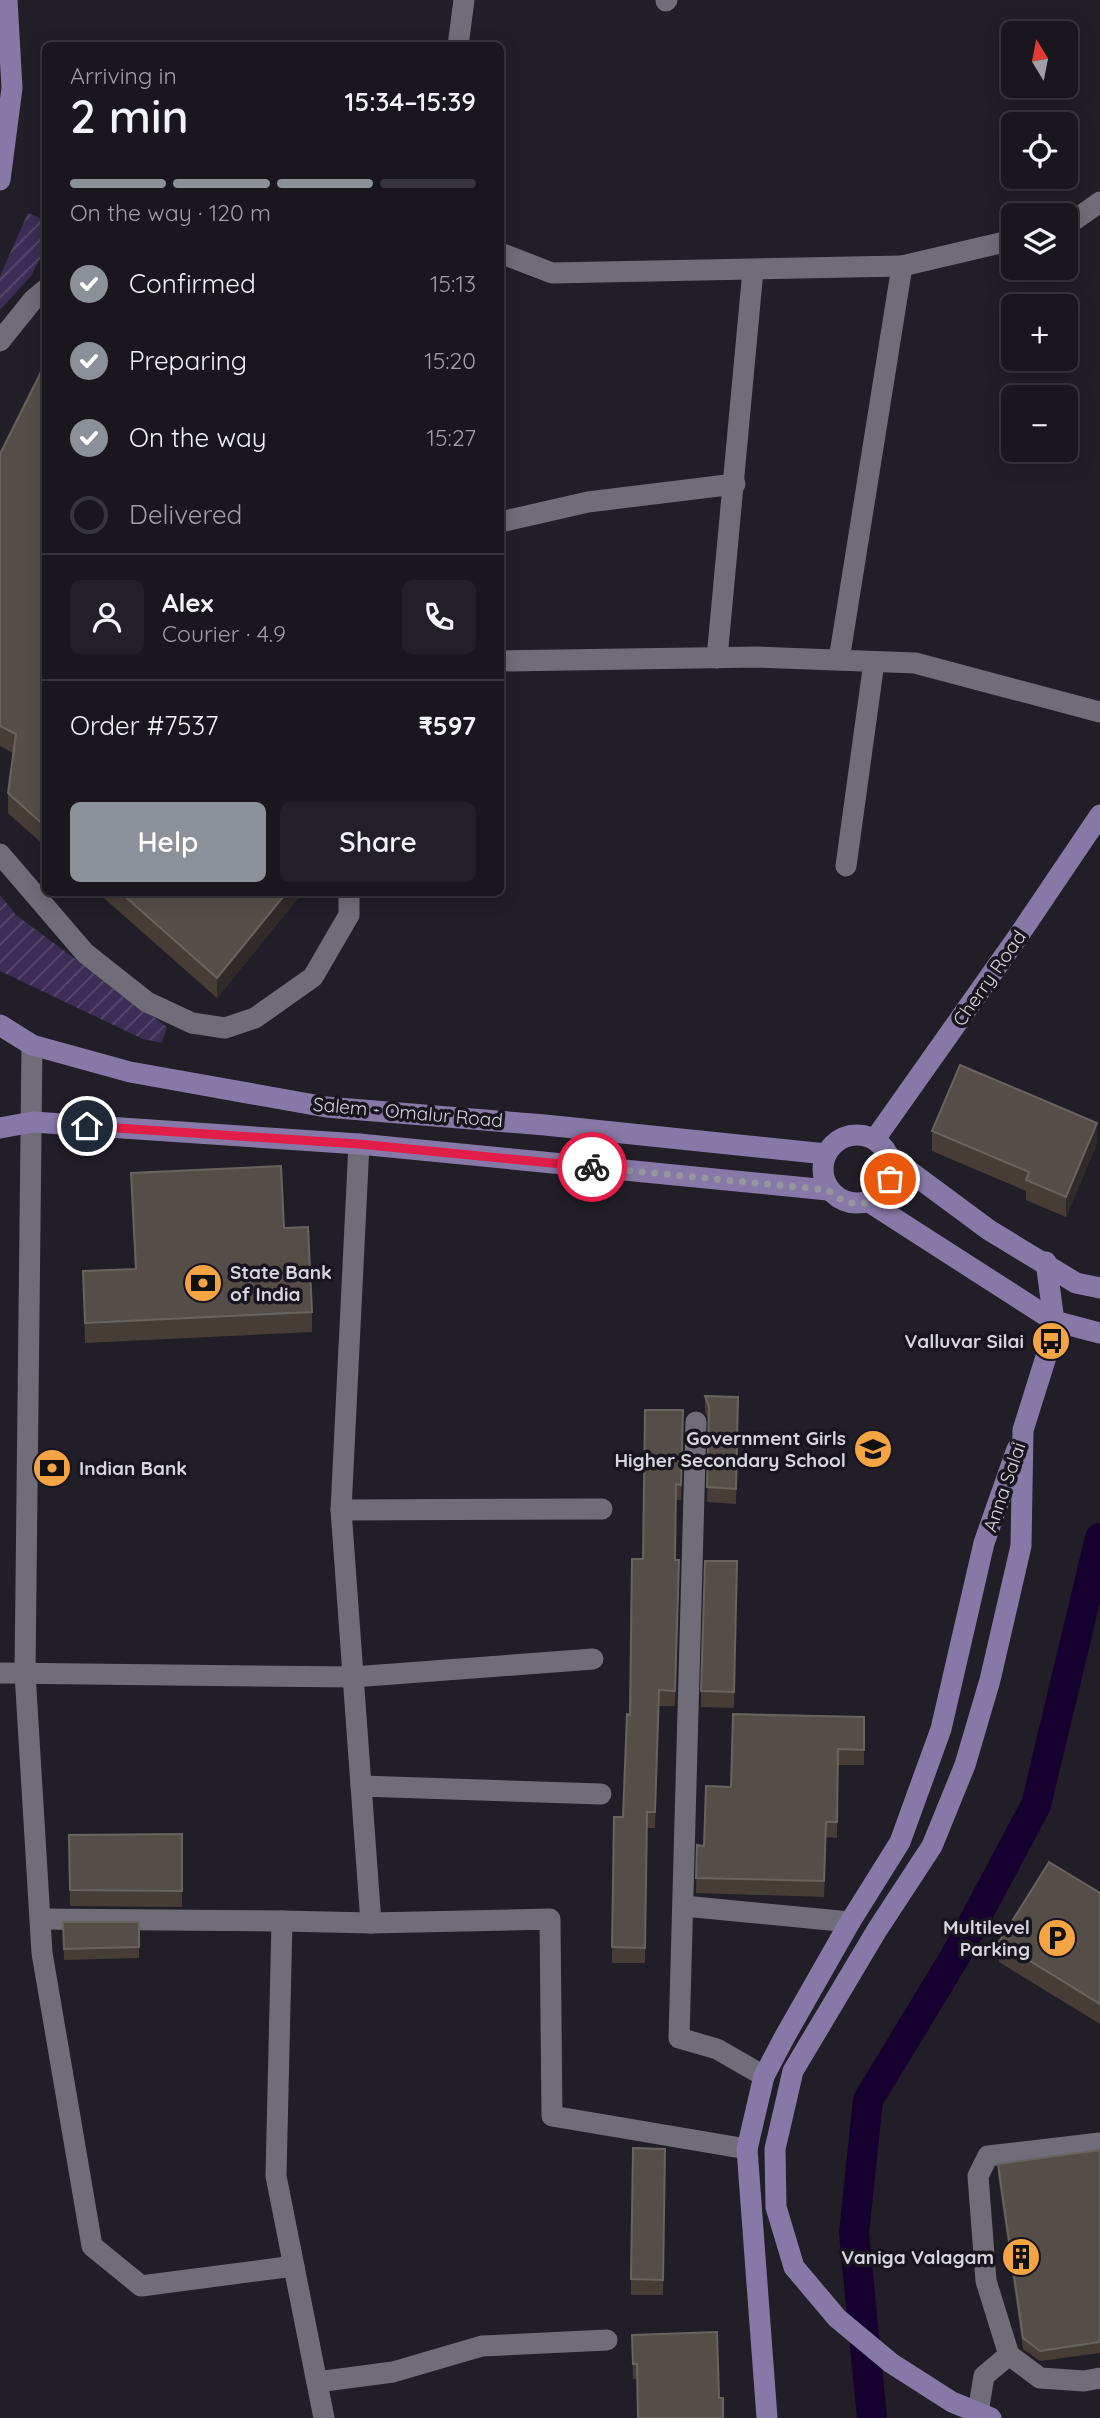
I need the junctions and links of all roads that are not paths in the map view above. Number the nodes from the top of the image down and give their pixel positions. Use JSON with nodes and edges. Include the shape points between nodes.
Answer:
{"nodes":[{"id":1,"x":7,"y":0,"type":"edge"},
{"id":2,"x":464,"y":0,"type":"edge"},
{"id":3,"x":459,"y":42,"type":"edge"},
{"id":4,"x":0,"y":180,"type":"edge"},
{"id":5,"x":1100,"y":202,"type":"edge"},
{"id":6,"x":1078,"y":218,"type":"edge"},
{"id":7,"x":1001,"y":243,"type":"edge"},
{"id":8,"x":504,"y":255,"type":"edge"},
{"id":9,"x":902,"y":266,"type":"junction"},
{"id":10,"x":753,"y":270,"type":"junction"},
{"id":11,"x":42,"y":292,"type":"edge"},
{"id":12,"x":0,"y":341,"type":"edge"},
{"id":13,"x":735,"y":484,"type":"junction"},
{"id":14,"x":504,"y":521,"type":"edge"},
{"id":15,"x":717,"y":658,"type":"junction"},
{"id":16,"x":839,"y":660,"type":"junction"},
{"id":17,"x":504,"y":661,"type":"edge"},
{"id":18,"x":874,"y":662,"type":"junction"},
{"id":19,"x":1100,"y":712,"type":"edge"},
{"id":20,"x":1100,"y":815,"type":"edge"},
{"id":21,"x":0,"y":854,"type":"edge"},
{"id":22,"x":846,"y":866,"type":"dead end"},
{"id":23,"x":349,"y":896,"type":"edge"},
{"id":24,"x":0,"y":1025,"type":"edge"},
{"id":25,"x":32,"y":1045,"type":"junction"},
{"id":26,"x":33,"y":1122,"type":"junction"},
{"id":27,"x":0,"y":1128,"type":"edge"},
{"id":28,"x":875,"y":1139,"type":"junction"},
{"id":29,"x":359,"y":1144,"type":"junction"},
{"id":30,"x":826,"y":1154,"type":"junction"},
{"id":31,"x":889,"y":1156,"type":"junction"},
{"id":32,"x":828,"y":1190,"type":"junction"},
{"id":33,"x":869,"y":1202,"type":"junction"},
{"id":34,"x":1046,"y":1262,"type":"junction"},
{"id":35,"x":1100,"y":1287,"type":"edge"},
{"id":36,"x":1054,"y":1321,"type":"junction"},
{"id":37,"x":1100,"y":1333,"type":"edge"},
{"id":38,"x":696,"y":1422,"type":"dead end"},
{"id":39,"x":1023,"y":1430,"type":"junction"},
{"id":40,"x":602,"y":1509,"type":"dead end"},
{"id":41,"x":341,"y":1510,"type":"junction"},
{"id":42,"x":593,"y":1659,"type":"dead end"},
{"id":43,"x":0,"y":1673,"type":"edge"},
{"id":44,"x":25,"y":1673,"type":"junction"},
{"id":45,"x":353,"y":1677,"type":"junction"},
{"id":46,"x":362,"y":1786,"type":"junction"},
{"id":47,"x":601,"y":1794,"type":"dead end"},
{"id":48,"x":684,"y":1906,"type":"junction"},
{"id":49,"x":40,"y":1919,"type":"junction"},
{"id":50,"x":282,"y":1921,"type":"junction"},
{"id":51,"x":850,"y":1922,"type":"junction"},
{"id":52,"x":371,"y":1923,"type":"junction"},
{"id":53,"x":764,"y":2076,"type":"junction"},
{"id":54,"x":1100,"y":2143,"type":"edge"},
{"id":55,"x":747,"y":2148,"type":"junction"},
{"id":56,"x":294,"y":2266,"type":"junction"},
{"id":57,"x":607,"y":2340,"type":"dead end"},
{"id":58,"x":1009,"y":2355,"type":"junction"},
{"id":59,"x":1100,"y":2378,"type":"edge"},
{"id":60,"x":317,"y":2382,"type":"junction"},
{"id":61,"x":324,"y":2418,"type":"edge"},
{"id":62,"x":767,"y":2418,"type":"edge"},
{"id":63,"x":977,"y":2418,"type":"edge"},
{"id":64,"x":991,"y":2418,"type":"edge"}],
"edges":[{"from":1,"to":4,"type":"main road","via":[[12,88]]},
{"from":2,"to":3,"type":"street"},
{"from":5,"to":6,"type":"street"},
{"from":7,"to":9,"type":"street"},
{"from":8,"to":10,"type":"street","via":[[552,273]]},
{"from":9,"to":10,"type":"street"},
{"from":9,"to":16,"type":"street"},
{"from":10,"to":13,"type":"street"},
{"from":11,"to":12,"type":"street"},
{"from":13,"to":14,"type":"street","via":[[588,502]]},
{"from":13,"to":15,"type":"street"},
{"from":15,"to":16,"type":"street"},
{"from":15,"to":17,"type":"street"},
{"from":16,"to":18,"type":"street"},
{"from":18,"to":19,"type":"street","via":[[915,663]]},
{"from":18,"to":22,"type":"street"},
{"from":20,"to":28,"type":"main road","name":"Cherry Road"},
{"from":21,"to":23,"type":"street","via":[[85,953],[147,1002],[192,1023],[225,1028],[255,1017],[313,977],[349,915]]},
{"from":24,"to":25,"type":"main road","name":"Salem - Omalur Road"},
{"from":25,"to":26,"type":"street"},
{"from":25,"to":30,"type":"main road","name":"Salem - Omalur Road","via":[[130,1072],[326,1107]]},
{"from":26,"to":27,"type":"main road","name":"Salem - Omalur Road"},
{"from":26,"to":29,"type":"main road","name":"Salem - Omalur Road"},
{"from":26,"to":44,"type":"street"},
{"from":28,"to":30,"type":"main road","via":[[853,1135],[832,1145]]},
{"from":28,"to":31,"type":"main road"},
{"from":29,"to":32,"type":"main road","name":"Salem - Omalur Road"},
{"from":29,"to":41,"type":"street"},
{"from":30,"to":32,"type":"main road","via":[[822,1165]]},
{"from":31,"to":33,"type":"main road","via":[[892,1168],[886,1189]]},
{"from":31,"to":34,"type":"main road","via":[[989,1230]]},
{"from":32,"to":33,"type":"main road","via":[[845,1202]]},
{"from":33,"to":36,"type":"main road"},
{"from":34,"to":35,"type":"main road","via":[[1076,1283]]},
{"from":34,"to":36,"type":"main road"},
{"from":36,"to":37,"type":"main road"},
{"from":36,"to":39,"type":"main road"},
{"from":38,"to":48,"type":"street"},
{"from":39,"to":51,"type":"main road","name":"Anna Salai","via":[[984,1543],[941,1729],[900,1842]]},
{"from":39,"to":64,"type":"main road","via":[[1021,1546],[990,1680],[960,1777],[932,1846],[793,2071],[775,2149],[776,2207],[794,2267],[837,2318],[891,2363],[952,2402]]},
{"from":40,"to":41,"type":"street"},
{"from":41,"to":45,"type":"street"},
{"from":42,"to":45,"type":"street"},
{"from":43,"to":44,"type":"street"},
{"from":44,"to":45,"type":"street"},
{"from":44,"to":49,"type":"street"},
{"from":45,"to":46,"type":"street"},
{"from":46,"to":47,"type":"street"},
{"from":46,"to":52,"type":"street"},
{"from":48,"to":51,"type":"street"},
{"from":48,"to":53,"type":"street","via":[[679,2038],[717,2049]]},
{"from":49,"to":50,"type":"street"},
{"from":49,"to":56,"type":"street","via":[[92,2246],[141,2286]]},
{"from":50,"to":52,"type":"street"},
{"from":50,"to":56,"type":"street","via":[[276,2176]]},
{"from":51,"to":53,"type":"main road","name":"Anna Salai"},
{"from":52,"to":55,"type":"street","via":[[550,1919],[552,2116]]},
{"from":53,"to":55,"type":"main road","name":"Anna Salai"},
{"from":54,"to":58,"type":"street","via":[[988,2156],[978,2176],[986,2281]]},
{"from":55,"to":62,"type":"main road","name":"Anna Salai"},
{"from":56,"to":60,"type":"street"},
{"from":57,"to":60,"type":"street","via":[[482,2346],[393,2372]]},
{"from":58,"to":59,"type":"street","via":[[1040,2378]]},
{"from":58,"to":63,"type":"street","via":[[984,2376]]},
{"from":60,"to":61,"type":"street"}]}
